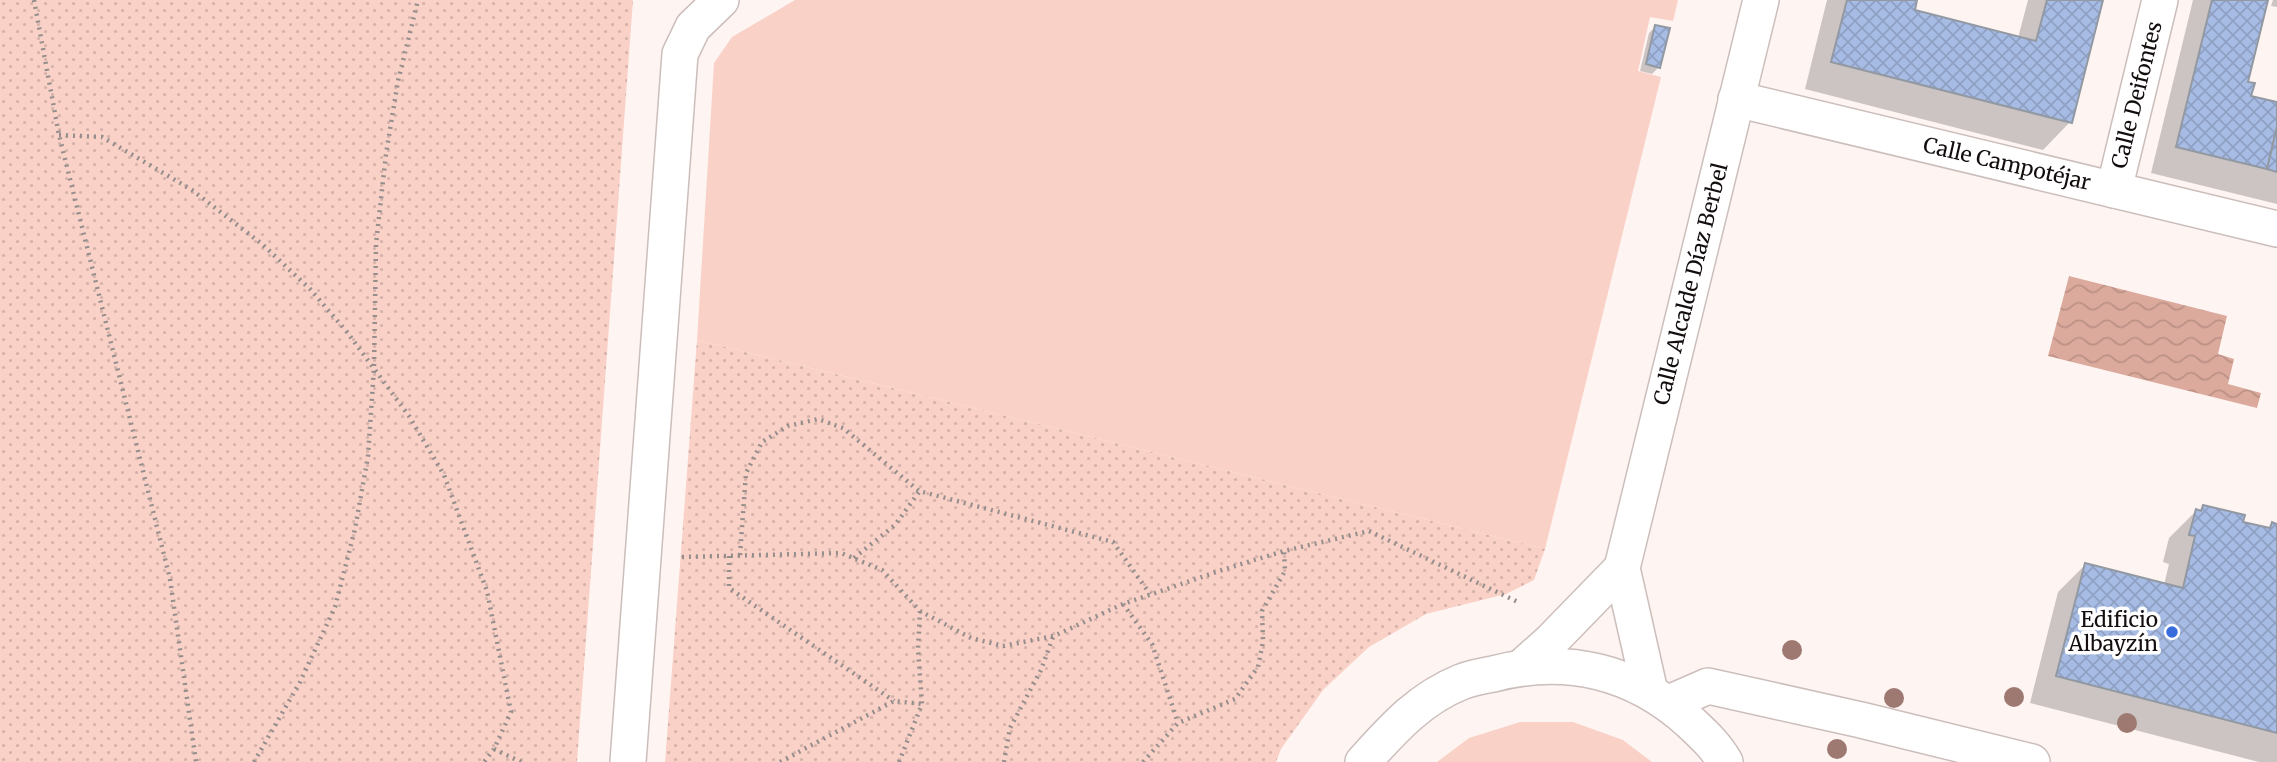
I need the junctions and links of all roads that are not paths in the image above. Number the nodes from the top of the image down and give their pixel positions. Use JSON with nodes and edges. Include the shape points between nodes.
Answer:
{"nodes":[{"id":1,"x":721,"y":0,"type":"edge"},
{"id":2,"x":1761,"y":0,"type":"edge"},
{"id":3,"x":2160,"y":0,"type":"edge"},
{"id":4,"x":1736,"y":99,"type":"junction"},
{"id":5,"x":2114,"y":190,"type":"junction"},
{"id":6,"x":2277,"y":229,"type":"edge"},
{"id":7,"x":1622,"y":568,"type":"junction"},
{"id":8,"x":1523,"y":666,"type":"junction"},
{"id":9,"x":1660,"y":697,"type":"junction"},
{"id":10,"x":628,"y":762,"type":"edge"},
{"id":11,"x":1363,"y":762,"type":"edge"},
{"id":12,"x":1725,"y":762,"type":"edge"},
{"id":13,"x":2032,"y":762,"type":"edge"}],
"edges":[{"from":1,"to":10,"type":"street","via":[[693,27],[680,54]]},
{"from":2,"to":4,"type":"street","name":"Calle Alcalde Díaz Berbel"},
{"from":3,"to":5,"type":"street","name":"Calle Deifontes"},
{"from":4,"to":5,"type":"street","name":"Calle Campotéjar"},
{"from":4,"to":7,"type":"street","name":"Calle Alcalde Díaz Berbel"},
{"from":5,"to":6,"type":"street","name":"Calle Campotéjar"},
{"from":7,"to":8,"type":"street"},
{"from":7,"to":9,"type":"street","name":"Calle Alcalde Díaz Berbel"},
{"from":8,"to":9,"type":"street","via":[[1565,666],[1618,677]]},
{"from":8,"to":11,"type":"street","via":[[1461,682],[1409,712]]},
{"from":9,"to":12,"type":"street","via":[[1715,744]]},
{"from":9,"to":13,"type":"street","via":[[1708,686]]}]}
